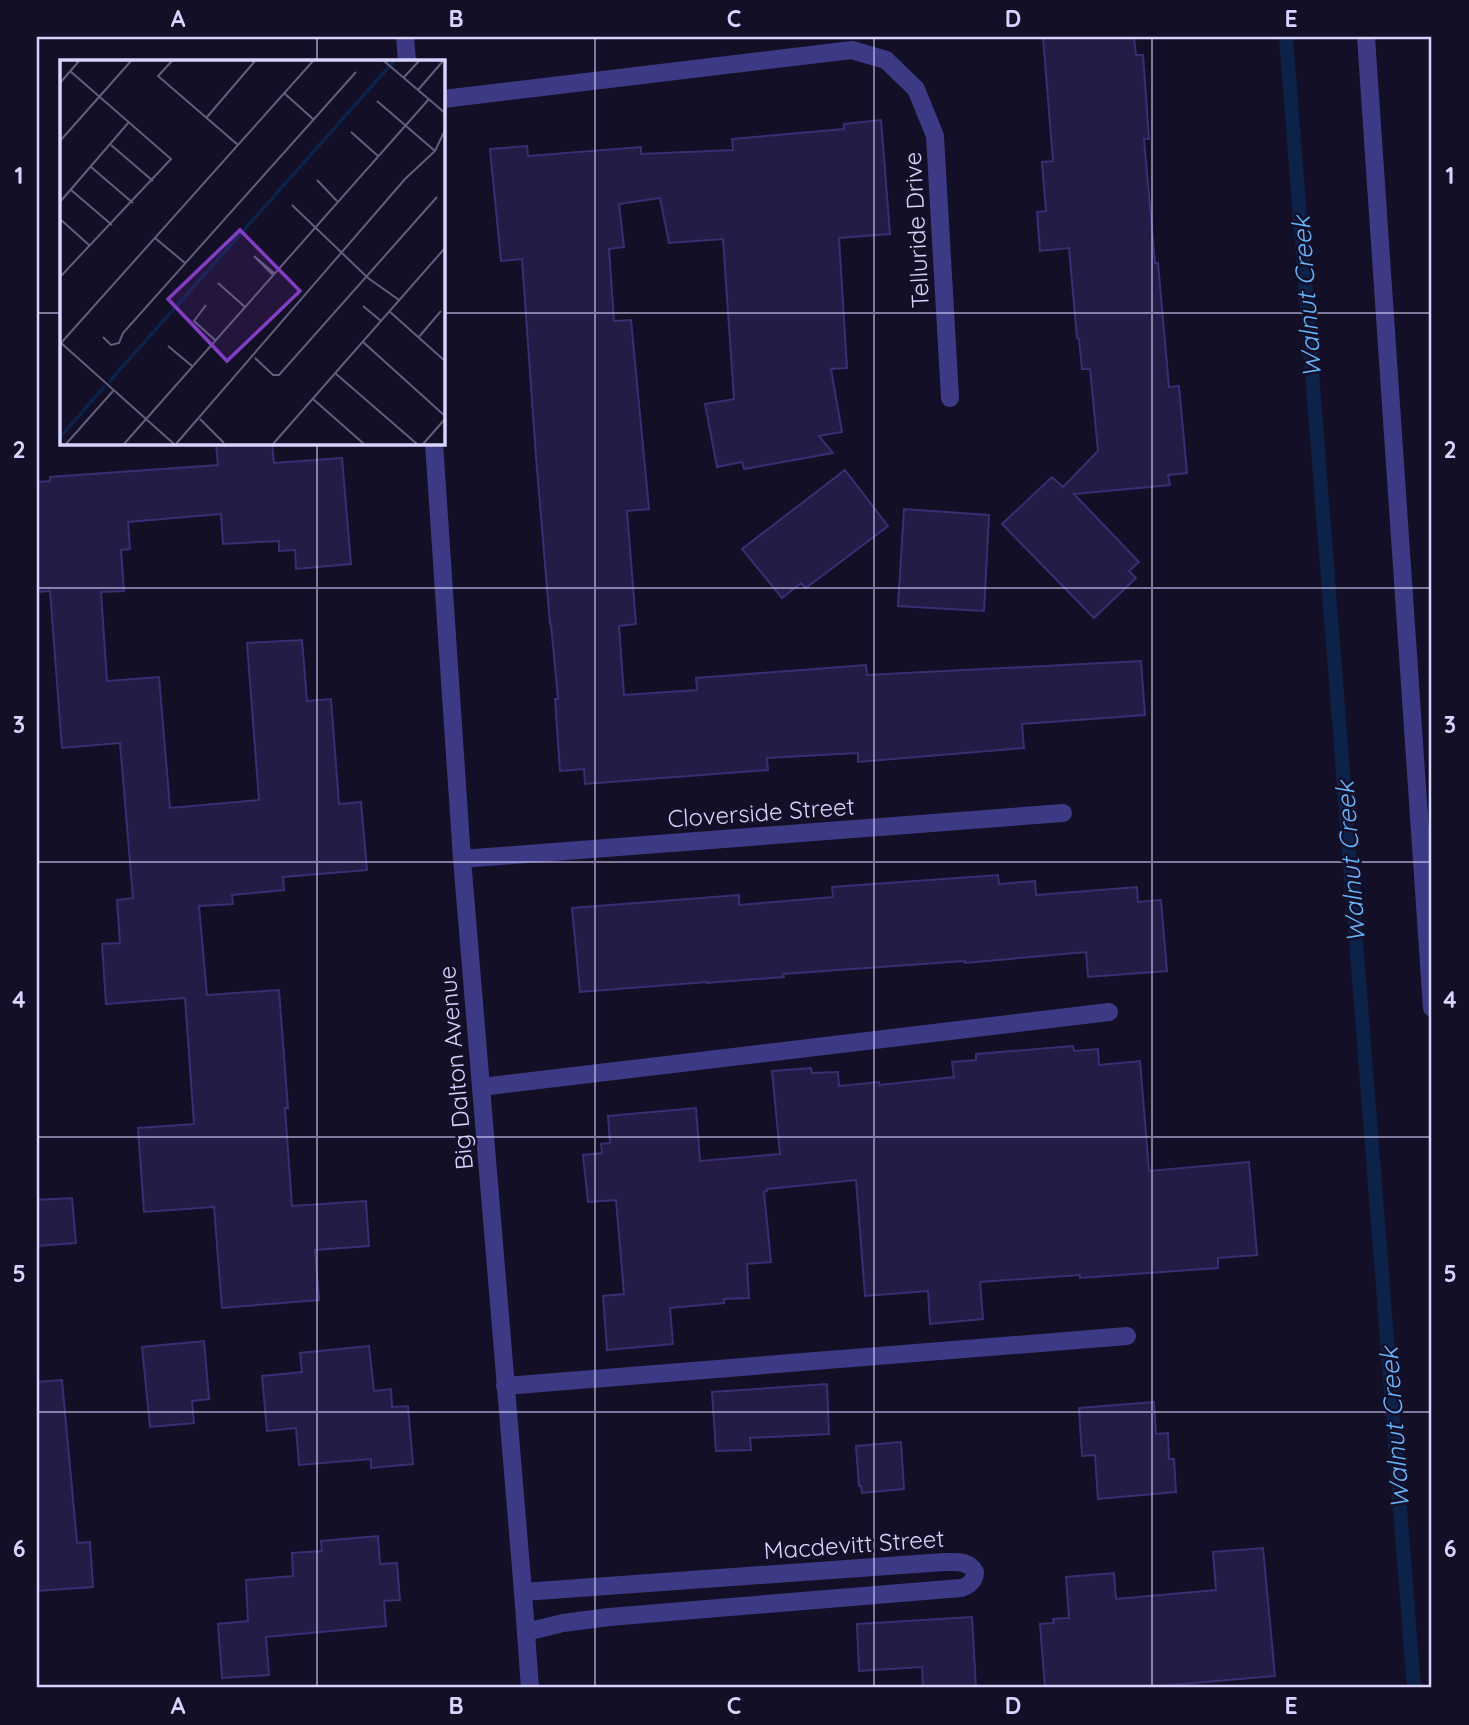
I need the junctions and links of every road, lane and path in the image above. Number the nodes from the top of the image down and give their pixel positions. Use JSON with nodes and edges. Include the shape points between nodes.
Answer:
{"nodes":[{"id":1,"x":405,"y":37,"type":"edge"},
{"id":2,"x":1366,"y":37,"type":"edge"},
{"id":3,"x":407,"y":60,"type":"edge"},
{"id":4,"x":444,"y":99,"type":"edge"},
{"id":5,"x":950,"y":398,"type":"dead end"},
{"id":6,"x":434,"y":444,"type":"edge"},
{"id":7,"x":1063,"y":813,"type":"dead end"},
{"id":8,"x":462,"y":859,"type":"junction"},
{"id":9,"x":1432,"y":1008,"type":"edge"},
{"id":10,"x":1109,"y":1012,"type":"dead end"},
{"id":11,"x":481,"y":1087,"type":"junction"},
{"id":12,"x":1127,"y":1336,"type":"dead end"},
{"id":13,"x":505,"y":1386,"type":"junction"},
{"id":14,"x":523,"y":1592,"type":"junction"},
{"id":15,"x":526,"y":1632,"type":"junction"},
{"id":16,"x":530,"y":1688,"type":"edge"}],
"edges":[{"from":1,"to":3,"type":"street"},
{"from":2,"to":9,"type":"street"},
{"from":4,"to":5,"type":"street","name":"Telluride Drive","via":[[852,50],[886,60],[916,89],[935,136]]},
{"from":6,"to":8,"type":"street","name":"Big Dalton Avenue"},
{"from":7,"to":8,"type":"street","name":"Cloverside Street"},
{"from":8,"to":11,"type":"street","name":"Big Dalton Avenue"},
{"from":10,"to":11,"type":"street"},
{"from":11,"to":13,"type":"street","name":"Big Dalton Avenue"},
{"from":12,"to":13,"type":"street"},
{"from":13,"to":14,"type":"street","name":"Big Dalton Avenue"},
{"from":14,"to":15,"type":"street","name":"Big Dalton Avenue"},
{"from":14,"to":15,"type":"street","name":"Macdevitt Street","via":[[944,1562],[965,1563],[975,1572],[973,1581],[961,1588],[609,1617]]},
{"from":15,"to":16,"type":"street","name":"Big Dalton Avenue"}]}
